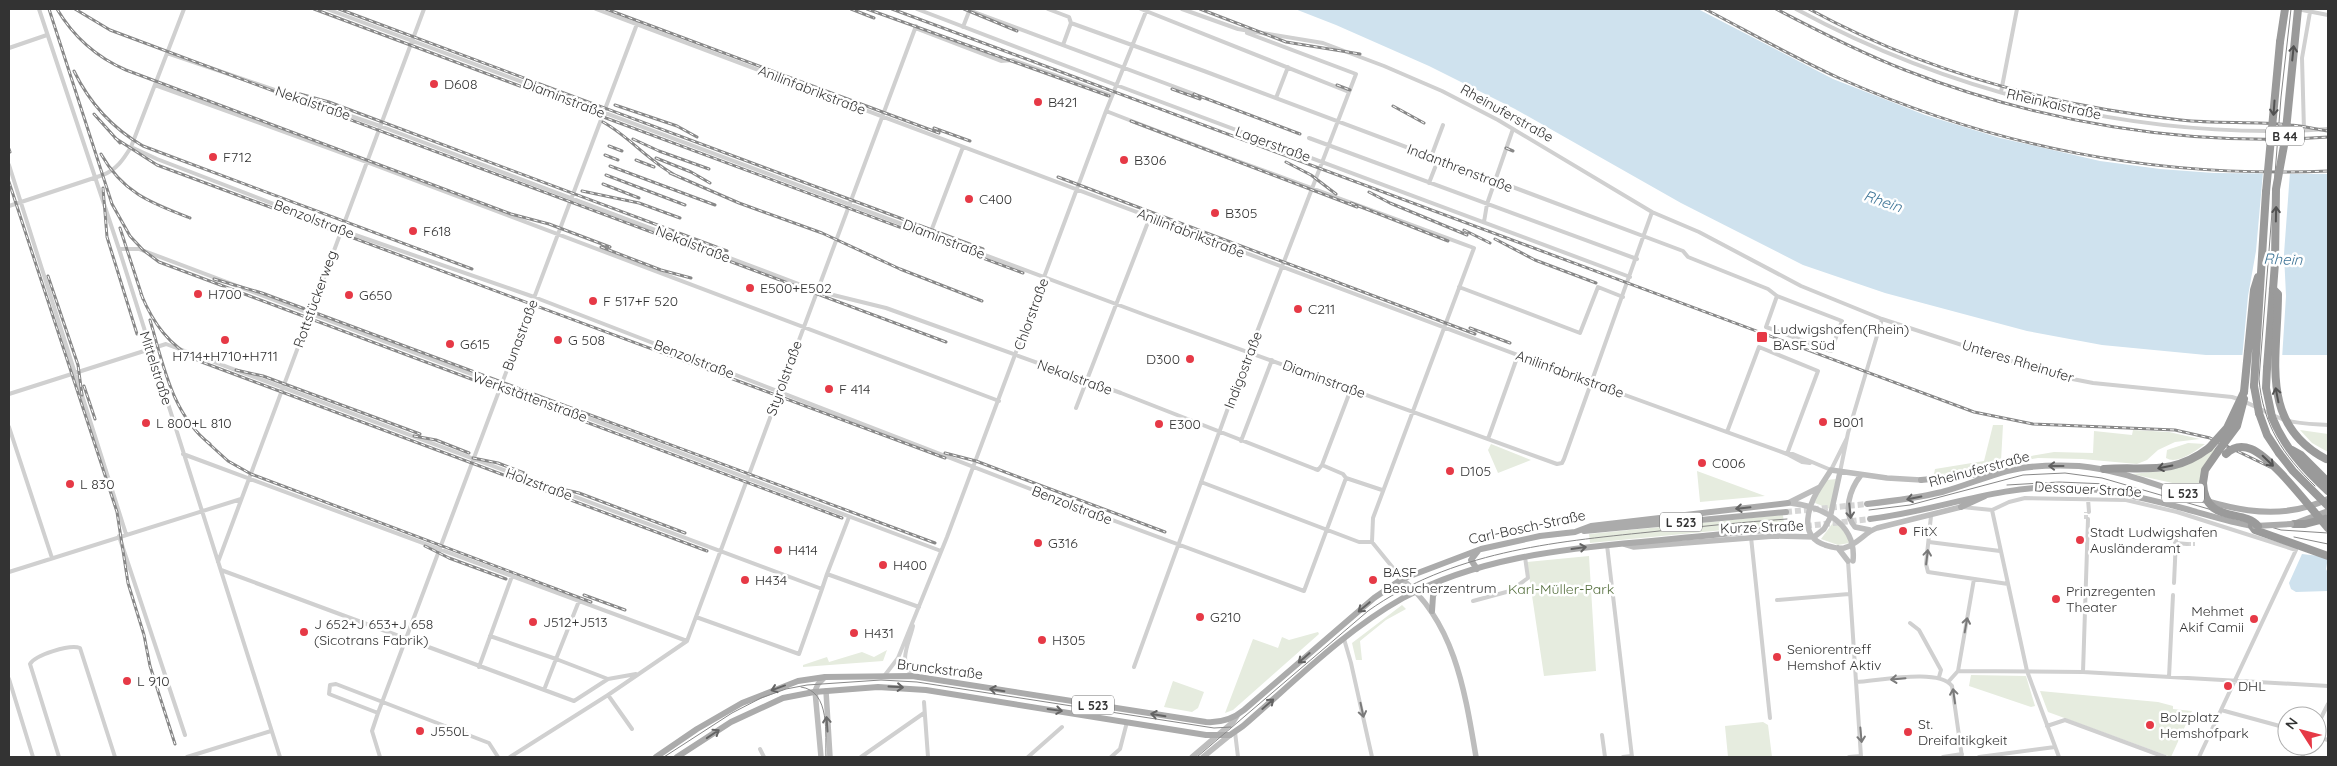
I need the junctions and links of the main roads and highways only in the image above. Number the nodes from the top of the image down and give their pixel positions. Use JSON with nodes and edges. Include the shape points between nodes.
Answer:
{"nodes":[{"id":1,"x":2285,"y":9,"type":"edge"},
{"id":2,"x":2297,"y":9,"type":"edge"},
{"id":3,"x":2262,"y":267,"type":"junction"},
{"id":4,"x":2273,"y":289,"type":"junction"},
{"id":5,"x":2244,"y":392,"type":"junction"},
{"id":6,"x":2288,"y":447,"type":"junction"},
{"id":7,"x":2222,"y":452,"type":"junction"},
{"id":8,"x":2328,"y":459,"type":"edge"},
{"id":9,"x":2104,"y":469,"type":"junction"},
{"id":10,"x":1840,"y":472,"type":"junction"},
{"id":11,"x":1861,"y":475,"type":"junction"},
{"id":12,"x":1994,"y":475,"type":"junction"},
{"id":13,"x":1921,"y":480,"type":"joint"},
{"id":14,"x":2328,"y":482,"type":"edge"},
{"id":15,"x":1820,"y":487,"type":"junction"},
{"id":16,"x":2328,"y":491,"type":"edge"},
{"id":17,"x":1993,"y":492,"type":"junction"},
{"id":18,"x":2328,"y":499,"type":"edge"},
{"id":19,"x":1788,"y":503,"type":"junction"},
{"id":20,"x":1867,"y":504,"type":"tunnel mouth"},
{"id":21,"x":1810,"y":506,"type":"junction"},
{"id":22,"x":2328,"y":506,"type":"edge"},
{"id":23,"x":1961,"y":507,"type":"joint"},
{"id":24,"x":2328,"y":511,"type":"edge"},
{"id":25,"x":1786,"y":512,"type":"tunnel mouth"},
{"id":26,"x":1831,"y":515,"type":"junction"},
{"id":27,"x":2328,"y":518,"type":"edge"},
{"id":28,"x":1870,"y":519,"type":"tunnel mouth"},
{"id":29,"x":2292,"y":524,"type":"junction"},
{"id":30,"x":2255,"y":526,"type":"junction"},
{"id":31,"x":1788,"y":528,"type":"tunnel mouth"},
{"id":32,"x":2328,"y":528,"type":"edge"},
{"id":33,"x":1870,"y":530,"type":"junction"},
{"id":34,"x":1575,"y":532,"type":"junction"},
{"id":35,"x":1814,"y":537,"type":"junction"},
{"id":36,"x":1622,"y":543,"type":"junction"},
{"id":37,"x":1838,"y":548,"type":"junction"},
{"id":38,"x":1853,"y":548,"type":"junction"},
{"id":39,"x":1481,"y":549,"type":"junction"},
{"id":40,"x":2328,"y":556,"type":"edge"},
{"id":41,"x":1477,"y":569,"type":"junction"},
{"id":42,"x":1402,"y":579,"type":"junction"},
{"id":43,"x":1440,"y":580,"type":"junction"},
{"id":44,"x":1416,"y":591,"type":"junction"},
{"id":45,"x":1432,"y":612,"type":"junction"},
{"id":46,"x":825,"y":677,"type":"junction"},
{"id":47,"x":826,"y":690,"type":"junction"},
{"id":48,"x":815,"y":692,"type":"junction"},
{"id":49,"x":1237,"y":716,"type":"junction"},
{"id":50,"x":1233,"y":733,"type":"junction"},
{"id":51,"x":1216,"y":736,"type":"junction"},
{"id":52,"x":660,"y":756,"type":"edge"},
{"id":53,"x":677,"y":757,"type":"edge"},
{"id":54,"x":821,"y":757,"type":"edge"},
{"id":55,"x":830,"y":757,"type":"edge"},
{"id":56,"x":1192,"y":757,"type":"edge"},
{"id":57,"x":1203,"y":757,"type":"edge"},
{"id":58,"x":1476,"y":757,"type":"edge"}],
"edges":[{"from":1,"to":3,"type":"highway","number":"B 44","one_way":true,"bridge":true,"via":[[2266,192]]},
{"from":4,"to":2,"type":"highway","number":"B 44","one_way":true,"bridge":true,"via":[[2276,189],[2285,140]]},
{"from":3,"to":5,"type":"highway","via":[[2254,290]]},
{"from":3,"to":22,"type":"highway","number":"B 44","bridge":true,"via":[[2254,374],[2259,413],[2267,435],[2279,453]]},
{"from":4,"to":6,"type":"highway","number":"B 44","bridge":true,"via":[[2266,388],[2278,430]]},
{"from":8,"to":4,"type":"highway","one_way":true,"bridge":true,"via":[[2311,450],[2288,426],[2278,402],[2275,380],[2278,294]]},
{"from":5,"to":7,"type":"highway","bridge":true,"via":[[2244,406],[2237,426]]},
{"from":5,"to":9,"type":"highway","one_way":true,"bridge":true,"via":[[2227,428],[2196,457],[2152,470]]},
{"from":6,"to":14,"type":"highway","via":[[2301,455]]},
{"from":6,"to":16,"type":"highway","number":"B 44"},
{"from":7,"to":30,"type":"highway","bridge":true,"via":[[2205,470],[2202,483],[2205,496],[2221,513],[2255,522]]},
{"from":7,"to":32,"type":"highway","one_way":true,"bridge":true,"via":[[2242,447],[2259,453]]},
{"from":9,"to":12,"type":"main road","name":"Rheinuferstraße","number":"L 523","one_way":true,"via":[[2038,466]]},
{"from":9,"to":18,"type":"main road","name":"Rheinuferstraße","number":"L 523","via":[[2234,508],[2262,513],[2305,508]]},
{"from":10,"to":11,"type":"main road","name":"Rheinuferstraße"},
{"from":10,"to":15,"type":"main road","name":"Rheinuferstraße","via":[[1831,470]]},
{"from":10,"to":26,"type":"main road"},
{"from":11,"to":13,"type":"main road","name":"Rheinuferstraße"},
{"from":11,"to":33,"type":"main road","one_way":true,"via":[[1851,490],[1849,514],[1855,527]]},
{"from":12,"to":13,"type":"main road"},
{"from":12,"to":20,"type":"main road","name":"Rheinuferstraße","number":"L 523","one_way":true,"via":[[1928,495]]},
{"from":15,"to":19,"type":"main road","number":"L 523"},
{"from":15,"to":21,"type":"main road"},
{"from":17,"to":23,"type":"main road"},
{"from":17,"to":28,"type":"main road","name":"Rheinuferstraße","number":"L 523"},
{"from":17,"to":30,"type":"main road","name":"Rheinuferstraße","number":"L 523","via":[[2058,487],[2090,489],[2130,495],[2232,523]]},
{"from":19,"to":21,"type":"main road"},
{"from":19,"to":34,"type":"main road","name":"Carl-Bosch-Straße","number":"L 523","one_way":true,"via":[[1642,519],[1591,526]]},
{"from":21,"to":26,"type":"main road"},
{"from":21,"to":35,"type":"main road","via":[[1807,519]]},
{"from":23,"to":33,"type":"main road","name":"Dessauer Straße"},
{"from":24,"to":29,"type":"main road","name":"Rheinuferstraße","number":"L 523"},
{"from":25,"to":34,"type":"main road","number":"L 523"},
{"from":26,"to":35,"type":"main road","via":[[1824,529]]},
{"from":26,"to":38,"type":"main road","via":[[1843,526]]},
{"from":27,"to":29,"type":"highway"},
{"from":29,"to":30,"type":"main road","name":"Rheinuferstraße","number":"L 523","bridge":true},
{"from":30,"to":40,"type":"highway","via":[[2255,530]]},
{"from":31,"to":36,"type":"main road","number":"L 523"},
{"from":33,"to":38,"type":"main road","name":"Dessauer Straße"},
{"from":34,"to":39,"type":"main road","name":"Carl-Bosch-Straße","number":"L 523"},
{"from":35,"to":36,"type":"main road","name":"Kurze Straße","number":"L 523","via":[[1751,537],[1634,547]]},
{"from":35,"to":37,"type":"main road","name":"Kurze Straße","via":[[1820,543]]},
{"from":41,"to":36,"type":"main road","name":"Carl-Bosch-Straße","number":"L 523","one_way":true,"via":[[1525,557]]},
{"from":37,"to":38,"type":"main road","name":"Kurze Straße"},
{"from":37,"to":38,"type":"main road","via":[[1850,563]]},
{"from":39,"to":41,"type":"main road","via":[[1471,558]]},
{"from":39,"to":42,"type":"main road","name":"Carl-Bosch-Straße","number":"L 523"},
{"from":41,"to":43,"type":"main road","name":"Carl-Bosch-Straße","number":"L 523"},
{"from":42,"to":44,"type":"main road"},
{"from":42,"to":49,"type":"main road","name":"Carl-Bosch-Straße","number":"L 523","one_way":true,"via":[[1374,598]]},
{"from":43,"to":44,"type":"main road","name":"Carl-Bosch-Straße","number":"L 523"},
{"from":43,"to":45,"type":"main road","via":[[1433,596]]},
{"from":44,"to":45,"type":"main road"},
{"from":50,"to":44,"type":"main road","name":"Carl-Bosch-Straße","number":"L 523","one_way":true,"via":[[1344,639]]},
{"from":45,"to":58,"type":"main road","via":[[1457,667]]},
{"from":46,"to":48,"type":"main road"},
{"from":49,"to":46,"type":"main road","name":"Brunckstraße","number":"L 523","one_way":true,"via":[[1206,722],[912,676]]},
{"from":46,"to":52,"type":"main road","name":"Brunckstraße","number":"L 523","one_way":true,"via":[[798,681],[742,703],[697,729]]},
{"from":47,"to":48,"type":"main road","name":"Brunckstraße","number":"L 523"},
{"from":47,"to":51,"type":"main road","name":"Brunckstraße","number":"L 523","one_way":true,"via":[[898,687]]},
{"from":55,"to":47,"type":"main road","one_way":true},
{"from":53,"to":48,"type":"main road","name":"Brunckstraße","number":"L 523","one_way":true,"via":[[766,704],[796,694]]},
{"from":48,"to":54,"type":"main road"},
{"from":49,"to":51,"type":"main road","name":"Carl-Bosch-Straße"},
{"from":50,"to":51,"type":"main road","name":"Brunckstraße","number":"L 523"},
{"from":50,"to":57,"type":"main road","name":"Carl-Bosch-Straße"},
{"from":51,"to":56,"type":"main road","name":"Carl-Bosch-Straße"}]}
